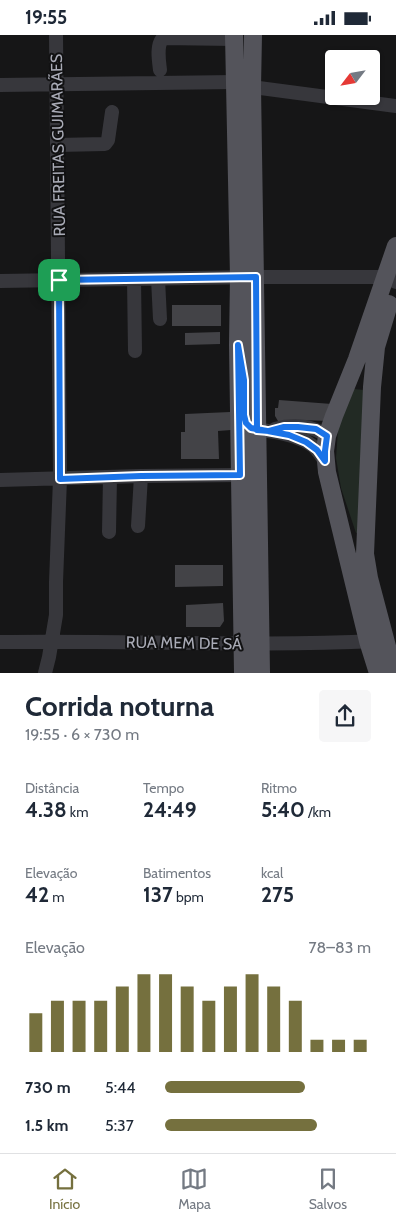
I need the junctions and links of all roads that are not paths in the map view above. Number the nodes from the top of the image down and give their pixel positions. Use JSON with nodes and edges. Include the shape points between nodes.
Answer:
{"nodes":[{"id":1,"x":56,"y":35,"type":"edge"},
{"id":2,"x":253,"y":35,"type":"edge"},
{"id":3,"x":236,"y":36,"type":"edge"},
{"id":4,"x":160,"y":70,"type":"dead end"},
{"id":5,"x":234,"y":82,"type":"junction"},
{"id":6,"x":57,"y":84,"type":"junction"},
{"id":7,"x":0,"y":85,"type":"edge"},
{"id":8,"x":252,"y":87,"type":"junction"},
{"id":9,"x":396,"y":106,"type":"edge"},
{"id":10,"x":112,"y":112,"type":"dead end"},
{"id":11,"x":58,"y":145,"type":"junction"},
{"id":12,"x":396,"y":246,"type":"edge"},
{"id":13,"x":247,"y":277,"type":"junction"},
{"id":14,"x":134,"y":279,"type":"junction"},
{"id":15,"x":158,"y":279,"type":"junction"},
{"id":16,"x":59,"y":280,"type":"junction"},
{"id":17,"x":0,"y":281,"type":"edge"},
{"id":18,"x":393,"y":281,"type":"edge"},
{"id":19,"x":160,"y":319,"type":"dead end"},
{"id":20,"x":238,"y":345,"type":"junction"},
{"id":21,"x":135,"y":351,"type":"dead end"},
{"id":22,"x":263,"y":431,"type":"junction"},
{"id":23,"x":327,"y":436,"type":"junction"},
{"id":24,"x":325,"y":461,"type":"junction"},
{"id":25,"x":240,"y":475,"type":"junction"},
{"id":26,"x":141,"y":476,"type":"junction"},
{"id":27,"x":110,"y":477,"type":"junction"},
{"id":28,"x":60,"y":479,"type":"junction"},
{"id":29,"x":0,"y":480,"type":"edge"},
{"id":30,"x":138,"y":527,"type":"dead end"},
{"id":31,"x":109,"y":532,"type":"dead end"},
{"id":32,"x":52,"y":641,"type":"junction"},
{"id":33,"x":377,"y":641,"type":"junction"},
{"id":34,"x":0,"y":642,"type":"edge"},
{"id":35,"x":260,"y":643,"type":"junction"},
{"id":36,"x":242,"y":644,"type":"junction"},
{"id":37,"x":45,"y":673,"type":"edge"},
{"id":38,"x":242,"y":673,"type":"edge"},
{"id":39,"x":261,"y":673,"type":"edge"},
{"id":40,"x":378,"y":673,"type":"edge"},
{"id":41,"x":394,"y":673,"type":"edge"}],
"edges":[{"from":1,"to":6,"type":"street","name":"RUA FREITAS GUIMARÃES"},
{"from":2,"to":8,"type":"main road"},
{"from":3,"to":4,"type":"street","via":[[164,38],[160,44]]},
{"from":3,"to":5,"type":"main road"},
{"from":3,"to":8,"type":"main road","via":[[239,75],[245,85]]},
{"from":5,"to":6,"type":"street"},
{"from":5,"to":13,"type":"main road"},
{"from":6,"to":7,"type":"street"},
{"from":6,"to":11,"type":"street","name":"RUA FREITAS GUIMARÃES"},
{"from":8,"to":9,"type":"street"},
{"from":8,"to":13,"type":"main road"},
{"from":10,"to":11,"type":"street","via":[[106,143]]},
{"from":11,"to":16,"type":"street","name":"RUA FREITAS GUIMARÃES"},
{"from":12,"to":18,"type":"main road"},
{"from":13,"to":15,"type":"street"},
{"from":13,"to":18,"type":"street"},
{"from":13,"to":20,"type":"main road"},
{"from":13,"to":22,"type":"main road"},
{"from":14,"to":15,"type":"street"},
{"from":14,"to":16,"type":"street"},
{"from":14,"to":21,"type":"street"},
{"from":15,"to":19,"type":"street"},
{"from":16,"to":17,"type":"street"},
{"from":16,"to":28,"type":"street","name":"RUA FREITAS GUIMARÃES"},
{"from":18,"to":23,"type":"main road"},
{"from":18,"to":33,"type":"main road","via":[[374,360],[372,387],[365,554]]},
{"from":20,"to":22,"type":"street","via":[[246,423]]},
{"from":20,"to":25,"type":"main road"},
{"from":22,"to":23,"type":"street","via":[[298,427],[316,429]]},
{"from":22,"to":24,"type":"street","via":[[289,435],[306,442]]},
{"from":22,"to":35,"type":"main road"},
{"from":23,"to":24,"type":"main road"},
{"from":24,"to":33,"type":"main road"},
{"from":25,"to":26,"type":"street"},
{"from":25,"to":36,"type":"main road"},
{"from":26,"to":27,"type":"street"},
{"from":26,"to":30,"type":"street"},
{"from":27,"to":28,"type":"street"},
{"from":27,"to":31,"type":"street"},
{"from":28,"to":29,"type":"street"},
{"from":28,"to":32,"type":"street","name":"RUA FREITAS GUIMARÃES","via":[[56,615]]},
{"from":32,"to":34,"type":"street","name":"RUA MEM DE SÁ"},
{"from":32,"to":36,"type":"street","name":"RUA MEM DE SÁ"},
{"from":32,"to":37,"type":"street","name":"RUA FREITAS GUIMARÃES"},
{"from":33,"to":35,"type":"street","name":"RUA MEM DE SÁ"},
{"from":33,"to":40,"type":"main road"},
{"from":33,"to":41,"type":"main road"},
{"from":35,"to":36,"type":"street","name":"RUA MEM DE SÁ"},
{"from":35,"to":39,"type":"main road"},
{"from":36,"to":38,"type":"main road"}]}
